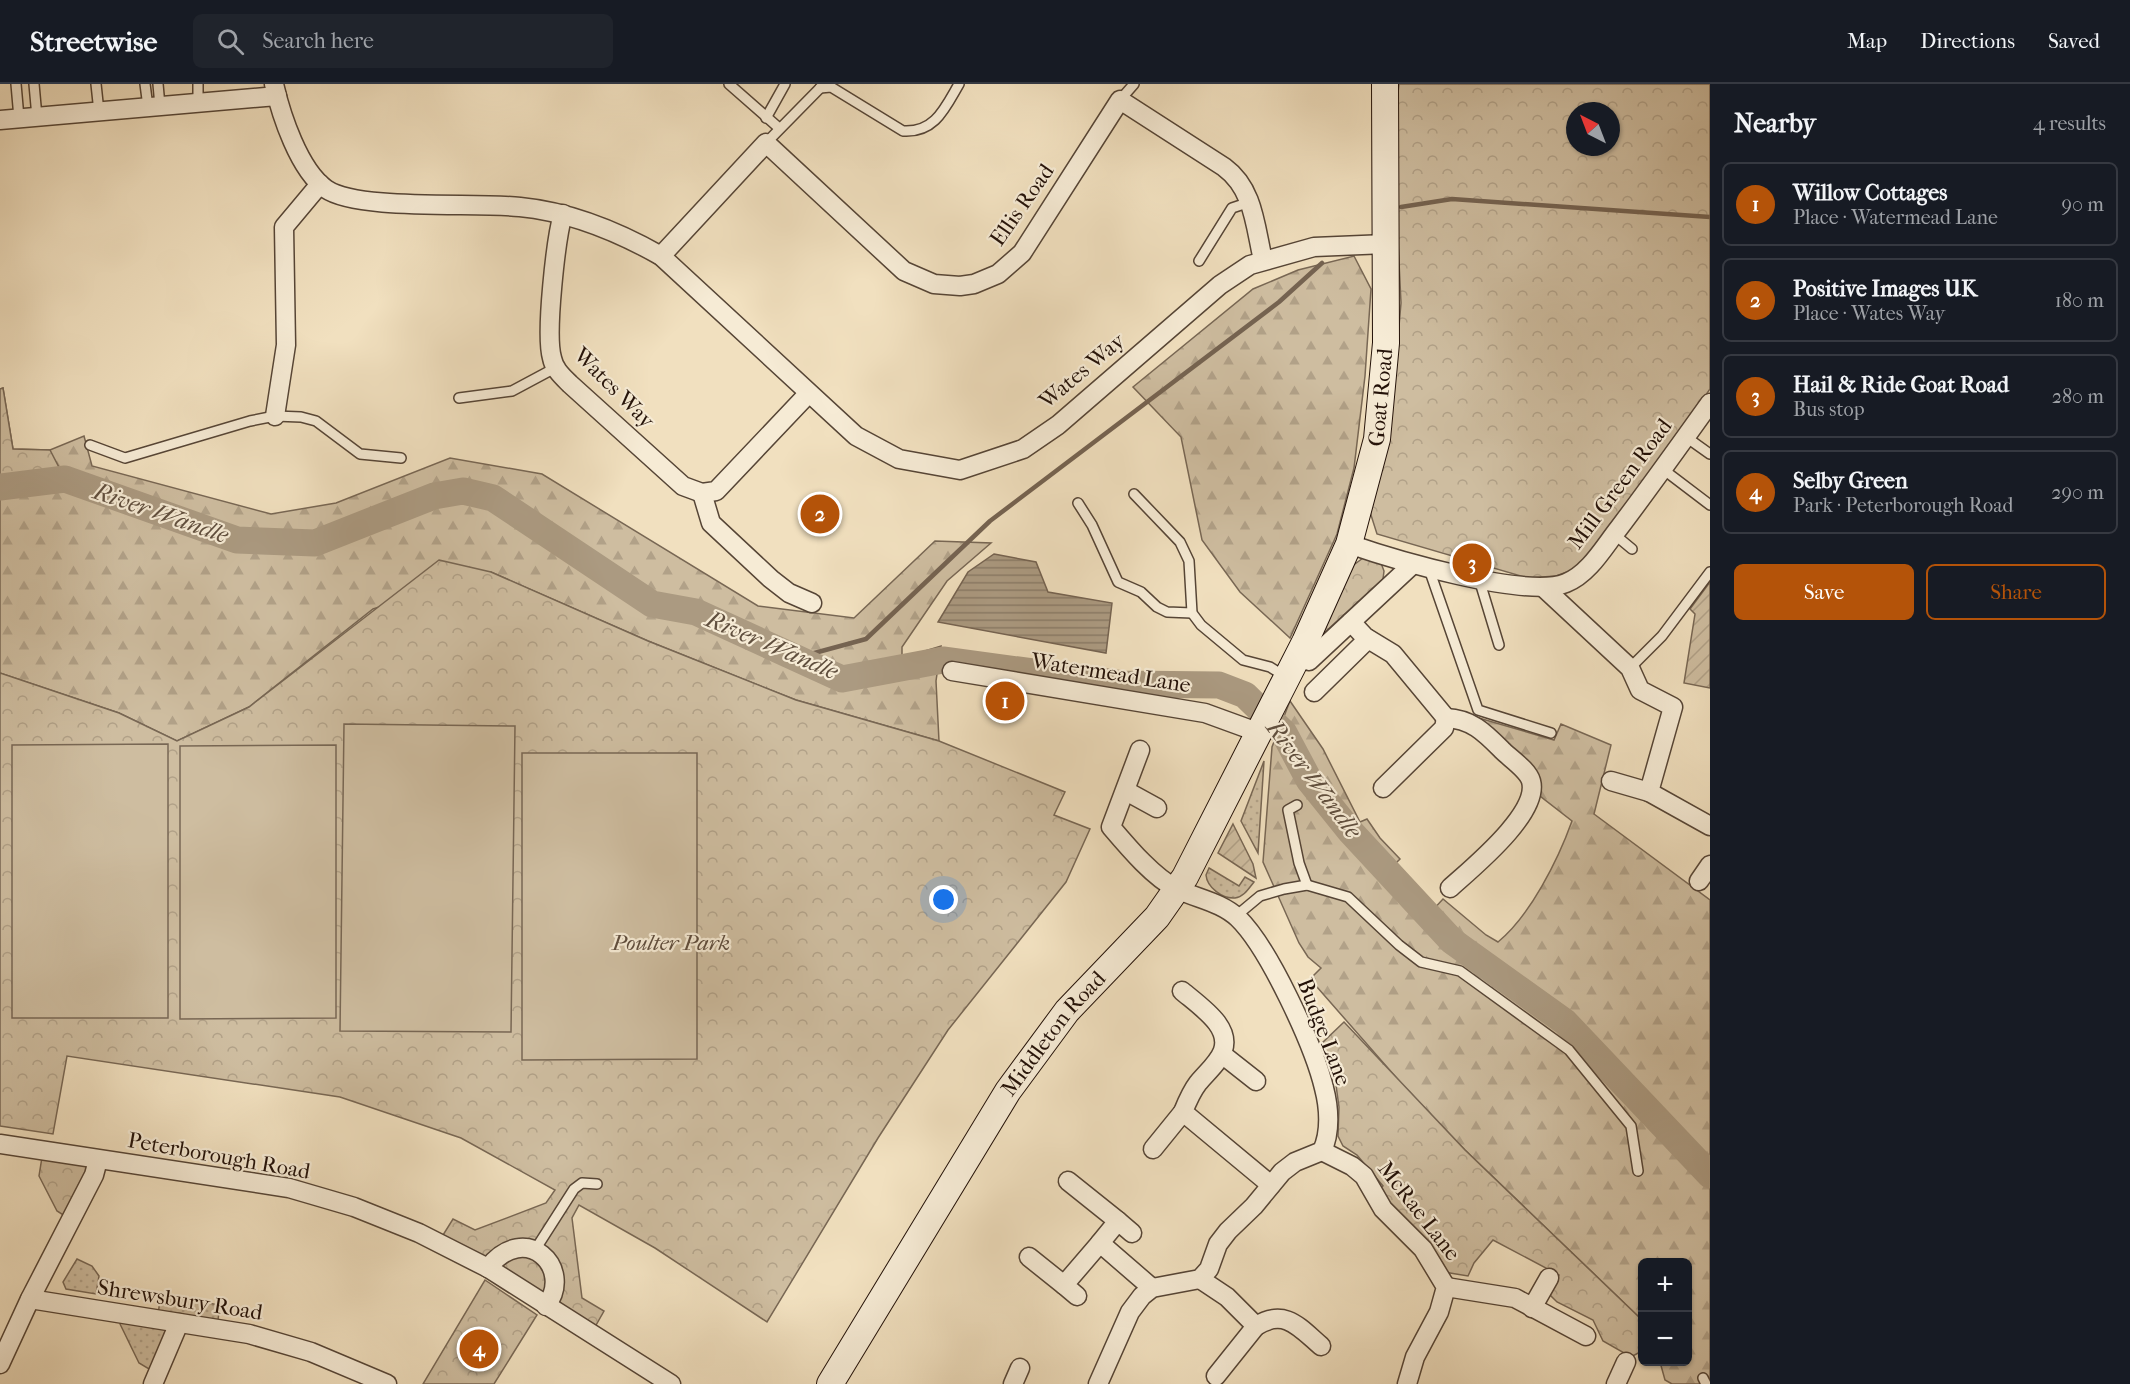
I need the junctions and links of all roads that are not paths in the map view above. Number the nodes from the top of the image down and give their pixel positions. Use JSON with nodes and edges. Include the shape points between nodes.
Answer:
{"nodes":[{"id":1,"x":16,"y":84,"type":"edge"},
{"id":2,"x":34,"y":84,"type":"edge"},
{"id":3,"x":96,"y":84,"type":"edge"},
{"id":4,"x":145,"y":84,"type":"edge"},
{"id":5,"x":158,"y":84,"type":"edge"},
{"id":6,"x":198,"y":84,"type":"edge"},
{"id":7,"x":729,"y":84,"type":"edge"},
{"id":8,"x":785,"y":84,"type":"edge"},
{"id":9,"x":959,"y":84,"type":"edge"},
{"id":10,"x":1134,"y":84,"type":"edge"},
{"id":11,"x":1385,"y":84,"type":"edge"},
{"id":12,"x":822,"y":86,"type":"edge"},
{"id":13,"x":276,"y":90,"type":"edge"},
{"id":14,"x":1120,"y":100,"type":"junction"},
{"id":15,"x":198,"y":103,"type":"junction"},
{"id":16,"x":154,"y":107,"type":"junction"},
{"id":17,"x":99,"y":111,"type":"junction"},
{"id":18,"x":37,"y":117,"type":"junction"},
{"id":19,"x":19,"y":118,"type":"junction"},
{"id":20,"x":766,"y":118,"type":"junction"},
{"id":21,"x":0,"y":120,"type":"edge"},
{"id":22,"x":779,"y":128,"type":"junction"},
{"id":23,"x":766,"y":143,"type":"junction"},
{"id":24,"x":320,"y":184,"type":"junction"},
{"id":25,"x":1250,"y":202,"type":"junction"},
{"id":26,"x":563,"y":214,"type":"junction"},
{"id":27,"x":1386,"y":244,"type":"junction"},
{"id":28,"x":661,"y":255,"type":"junction"},
{"id":29,"x":1263,"y":260,"type":"junction"},
{"id":30,"x":1199,"y":261,"type":"dead end"},
{"id":31,"x":555,"y":368,"type":"junction"},
{"id":32,"x":808,"y":394,"type":"junction"},
{"id":33,"x":459,"y":398,"type":"dead end"},
{"id":34,"x":1710,"y":403,"type":"edge"},
{"id":35,"x":275,"y":416,"type":"junction"},
{"id":36,"x":1686,"y":437,"type":"junction"},
{"id":37,"x":90,"y":445,"type":"dead end"},
{"id":38,"x":1710,"y":454,"type":"edge"},
{"id":39,"x":401,"y":458,"type":"dead end"},
{"id":40,"x":1664,"y":470,"type":"junction"},
{"id":41,"x":702,"y":493,"type":"junction"},
{"id":42,"x":1134,"y":494,"type":"dead end"},
{"id":43,"x":1078,"y":503,"type":"dead end"},
{"id":44,"x":1710,"y":505,"type":"edge"},
{"id":45,"x":1614,"y":534,"type":"junction"},
{"id":46,"x":1349,"y":544,"type":"junction"},
{"id":47,"x":1632,"y":549,"type":"dead end"},
{"id":48,"x":1420,"y":567,"type":"junction"},
{"id":49,"x":1710,"y":572,"type":"edge"},
{"id":50,"x":1479,"y":578,"type":"junction"},
{"id":51,"x":1550,"y":598,"type":"junction"},
{"id":52,"x":812,"y":603,"type":"dead end"},
{"id":53,"x":1192,"y":613,"type":"junction"},
{"id":54,"x":1351,"y":622,"type":"junction"},
{"id":55,"x":1368,"y":639,"type":"junction"},
{"id":56,"x":1499,"y":645,"type":"dead end"},
{"id":57,"x":1309,"y":661,"type":"dead end"},
{"id":58,"x":1630,"y":668,"type":"junction"},
{"id":59,"x":952,"y":671,"type":"dead end"},
{"id":60,"x":1284,"y":685,"type":"junction"},
{"id":61,"x":1314,"y":692,"type":"dead end"},
{"id":62,"x":1446,"y":718,"type":"junction"},
{"id":63,"x":1260,"y":733,"type":"junction"},
{"id":64,"x":1551,"y":733,"type":"dead end"},
{"id":65,"x":1140,"y":750,"type":"dead end"},
{"id":66,"x":1611,"y":781,"type":"dead end"},
{"id":67,"x":1383,"y":788,"type":"dead end"},
{"id":68,"x":1126,"y":791,"type":"junction"},
{"id":69,"x":1649,"y":792,"type":"junction"},
{"id":70,"x":1297,"y":805,"type":"dead end"},
{"id":71,"x":1157,"y":808,"type":"dead end"},
{"id":72,"x":1710,"y":826,"type":"edge"},
{"id":73,"x":1710,"y":865,"type":"edge"},
{"id":74,"x":1699,"y":881,"type":"dead end"},
{"id":75,"x":1307,"y":885,"type":"junction"},
{"id":76,"x":1450,"y":888,"type":"dead end"},
{"id":77,"x":1177,"y":889,"type":"junction"},
{"id":78,"x":1236,"y":916,"type":"junction"},
{"id":79,"x":1182,"y":991,"type":"dead end"},
{"id":80,"x":1223,"y":1055,"type":"junction"},
{"id":81,"x":1256,"y":1081,"type":"dead end"},
{"id":82,"x":1183,"y":1112,"type":"junction"},
{"id":83,"x":0,"y":1144,"type":"edge"},
{"id":84,"x":1153,"y":1149,"type":"dead end"},
{"id":85,"x":1322,"y":1151,"type":"junction"},
{"id":86,"x":98,"y":1160,"type":"junction"},
{"id":87,"x":1638,"y":1171,"type":"dead end"},
{"id":88,"x":1068,"y":1181,"type":"dead end"},
{"id":89,"x":597,"y":1185,"type":"dead end"},
{"id":90,"x":1271,"y":1185,"type":"junction"},
{"id":91,"x":1100,"y":1243,"type":"junction"},
{"id":92,"x":535,"y":1250,"type":"junction"},
{"id":93,"x":1029,"y":1257,"type":"dead end"},
{"id":94,"x":488,"y":1268,"type":"junction"},
{"id":95,"x":1549,"y":1278,"type":"dead end"},
{"id":96,"x":1200,"y":1279,"type":"junction"},
{"id":97,"x":1446,"y":1287,"type":"junction"},
{"id":98,"x":1152,"y":1288,"type":"junction"},
{"id":99,"x":30,"y":1299,"type":"junction"},
{"id":100,"x":546,"y":1306,"type":"junction"},
{"id":101,"x":1532,"y":1308,"type":"junction"},
{"id":102,"x":179,"y":1323,"type":"junction"},
{"id":103,"x":1257,"y":1326,"type":"junction"},
{"id":104,"x":1586,"y":1336,"type":"dead end"},
{"id":105,"x":1321,"y":1346,"type":"dead end"},
{"id":106,"x":1626,"y":1362,"type":"dead end"},
{"id":107,"x":0,"y":1364,"type":"edge"},
{"id":108,"x":1216,"y":1376,"type":"dead end"},
{"id":109,"x":153,"y":1384,"type":"edge"},
{"id":110,"x":387,"y":1384,"type":"edge"},
{"id":111,"x":671,"y":1384,"type":"edge"},
{"id":112,"x":830,"y":1384,"type":"edge"},
{"id":113,"x":1098,"y":1384,"type":"edge"},
{"id":114,"x":1407,"y":1384,"type":"edge"},
{"id":115,"x":1616,"y":1384,"type":"edge"}],
"edges":[{"from":1,"to":19,"type":"lane"},
{"from":2,"to":18,"type":"lane"},
{"from":3,"to":17,"type":"lane"},
{"from":4,"to":16,"type":"lane"},
{"from":5,"to":16,"type":"lane"},
{"from":6,"to":15,"type":"lane"},
{"from":7,"to":20,"type":"lane"},
{"from":8,"to":20,"type":"lane"},
{"from":9,"to":12,"type":"lane","via":[[932,124],[913,132],[903,131],[831,87]]},
{"from":10,"to":14,"type":"lane"},
{"from":11,"to":27,"type":"street","name":"Goat Road"},
{"from":12,"to":22,"type":"lane"},
{"from":13,"to":15,"type":"street"},
{"from":13,"to":24,"type":"street","name":"Wates Way","via":[[299,154]]},
{"from":14,"to":23,"type":"street","name":"Ellis Road","via":[[1022,254],[993,277],[960,286],[934,285],[904,271]]},
{"from":14,"to":25,"type":"street","via":[[1232,173]]},
{"from":15,"to":16,"type":"street"},
{"from":16,"to":17,"type":"street"},
{"from":17,"to":18,"type":"street"},
{"from":18,"to":19,"type":"street"},
{"from":19,"to":21,"type":"street"},
{"from":20,"to":22,"type":"lane"},
{"from":22,"to":23,"type":"lane"},
{"from":23,"to":28,"type":"street"},
{"from":24,"to":26,"type":"street","name":"Wates Way","via":[[340,197],[360,201],[518,206]]},
{"from":24,"to":35,"type":"street","via":[[284,231],[286,345]]},
{"from":25,"to":29,"type":"street"},
{"from":25,"to":30,"type":"lane","via":[[1232,208]]},
{"from":26,"to":28,"type":"street","name":"Wates Way","via":[[628,237]]},
{"from":26,"to":31,"type":"street","name":"Wates Way","via":[[550,336]]},
{"from":27,"to":29,"type":"street","name":"Wates Way","via":[[1314,247]]},
{"from":27,"to":46,"type":"street","name":"Goat Road","via":[[1386,343],[1377,439]]},
{"from":28,"to":32,"type":"street","name":"Wates Way"},
{"from":29,"to":32,"type":"street","name":"Wates Way","via":[[1220,285],[1058,425],[1023,448],[960,470],[899,459],[866,443]]},
{"from":31,"to":33,"type":"lane","via":[[512,392]]},
{"from":31,"to":41,"type":"street","name":"Wates Way","via":[[682,486]]},
{"from":32,"to":41,"type":"street","via":[[724,484],[716,491]]},
{"from":34,"to":36,"type":"street","name":"Mill Green Road"},
{"from":35,"to":37,"type":"lane","via":[[125,458]]},
{"from":35,"to":39,"type":"lane","via":[[316,421],[360,454]]},
{"from":36,"to":38,"type":"lane"},
{"from":36,"to":40,"type":"street","name":"Mill Green Road"},
{"from":40,"to":44,"type":"lane"},
{"from":40,"to":45,"type":"street","name":"Mill Green Road"},
{"from":41,"to":52,"type":"street","via":[[711,523],[771,579]]},
{"from":42,"to":53,"type":"lane","via":[[1180,542],[1189,561]]},
{"from":43,"to":53,"type":"lane","via":[[1118,582],[1141,592],[1167,612]]},
{"from":45,"to":47,"type":"lane"},
{"from":45,"to":51,"type":"street","name":"Mill Green Road","via":[[1585,570]]},
{"from":46,"to":48,"type":"street","name":"Mill Green Road"},
{"from":46,"to":60,"type":"street","name":"Goat Road"},
{"from":48,"to":50,"type":"street","name":"Mill Green Road"},
{"from":48,"to":54,"type":"street"},
{"from":48,"to":64,"type":"lane","via":[[1478,710]]},
{"from":49,"to":58,"type":"lane","via":[[1662,636]]},
{"from":50,"to":51,"type":"street","name":"Mill Green Road"},
{"from":50,"to":56,"type":"lane"},
{"from":51,"to":58,"type":"street"},
{"from":53,"to":60,"type":"lane","via":[[1243,660],[1270,667]]},
{"from":54,"to":55,"type":"street"},
{"from":54,"to":57,"type":"street"},
{"from":55,"to":61,"type":"street"},
{"from":55,"to":62,"type":"street","via":[[1393,654]]},
{"from":58,"to":69,"type":"street","via":[[1640,690],[1673,707]]},
{"from":59,"to":63,"type":"street","name":"Watermead Lane","via":[[1205,713]]},
{"from":60,"to":63,"type":"street","name":"Middleton Road"},
{"from":62,"to":67,"type":"street","via":[[1444,728]]},
{"from":62,"to":76,"type":"street","via":[[1461,718],[1478,727],[1528,775],[1532,790],[1531,800],[1499,842]]},
{"from":63,"to":77,"type":"street","name":"Middleton Road"},
{"from":65,"to":68,"type":"street"},
{"from":66,"to":69,"type":"street"},
{"from":68,"to":71,"type":"street"},
{"from":68,"to":77,"type":"street","via":[[1111,827],[1131,850]]},
{"from":69,"to":72,"type":"street"},
{"from":70,"to":75,"type":"lane","via":[[1288,810]]},
{"from":73,"to":74,"type":"street"},
{"from":75,"to":78,"type":"lane","via":[[1270,891]]},
{"from":75,"to":87,"type":"lane","via":[[1348,897],[1421,962],[1461,971],[1569,1050],[1631,1126]]},
{"from":77,"to":78,"type":"street","name":"Budge Lane","via":[[1201,896]]},
{"from":77,"to":112,"type":"street","name":"Middleton Road","via":[[1156,917],[1067,1011],[1031,1058]]},
{"from":78,"to":85,"type":"street","name":"Budge Lane","via":[[1263,948],[1324,1087],[1328,1124]]},
{"from":79,"to":80,"type":"street","via":[[1220,1027],[1226,1045]]},
{"from":80,"to":81,"type":"street"},
{"from":80,"to":82,"type":"street","via":[[1198,1083]]},
{"from":82,"to":84,"type":"street"},
{"from":82,"to":90,"type":"street"},
{"from":83,"to":86,"type":"street","name":"Peterborough Road"},
{"from":85,"to":90,"type":"street","via":[[1295,1162]]},
{"from":85,"to":97,"type":"street","name":"McRae Lane","via":[[1364,1176],[1383,1209],[1423,1249]]},
{"from":86,"to":94,"type":"street","name":"Peterborough Road","via":[[289,1188],[397,1224]]},
{"from":86,"to":99,"type":"street"},
{"from":88,"to":91,"type":"street","via":[[1125,1227]]},
{"from":89,"to":92,"type":"lane","via":[[582,1183],[574,1189]]},
{"from":90,"to":96,"type":"street","via":[[1218,1244],[1209,1269]]},
{"from":91,"to":93,"type":"street","via":[[1070,1290]]},
{"from":91,"to":98,"type":"street"},
{"from":92,"to":94,"type":"street","via":[[508,1249]]},
{"from":92,"to":100,"type":"street","via":[[545,1258],[556,1283],[554,1296]]},
{"from":94,"to":100,"type":"street","name":"Peterborough Road"},
{"from":95,"to":101,"type":"street"},
{"from":96,"to":98,"type":"street"},
{"from":96,"to":103,"type":"street","via":[[1227,1297]]},
{"from":97,"to":101,"type":"street","via":[[1515,1299]]},
{"from":97,"to":114,"type":"street","name":"McRae Lane"},
{"from":98,"to":113,"type":"street","via":[[1131,1312]]},
{"from":99,"to":102,"type":"street","name":"Shrewsbury Road"},
{"from":99,"to":107,"type":"street"},
{"from":100,"to":111,"type":"street","name":"Peterborough Road"},
{"from":101,"to":104,"type":"street"},
{"from":102,"to":109,"type":"street"},
{"from":102,"to":110,"type":"street","name":"Shrewsbury Road","via":[[217,1327],[285,1344]]},
{"from":103,"to":105,"type":"street","via":[[1269,1318],[1285,1318]]},
{"from":103,"to":108,"type":"street"},
{"from":106,"to":115,"type":"street"}]}
